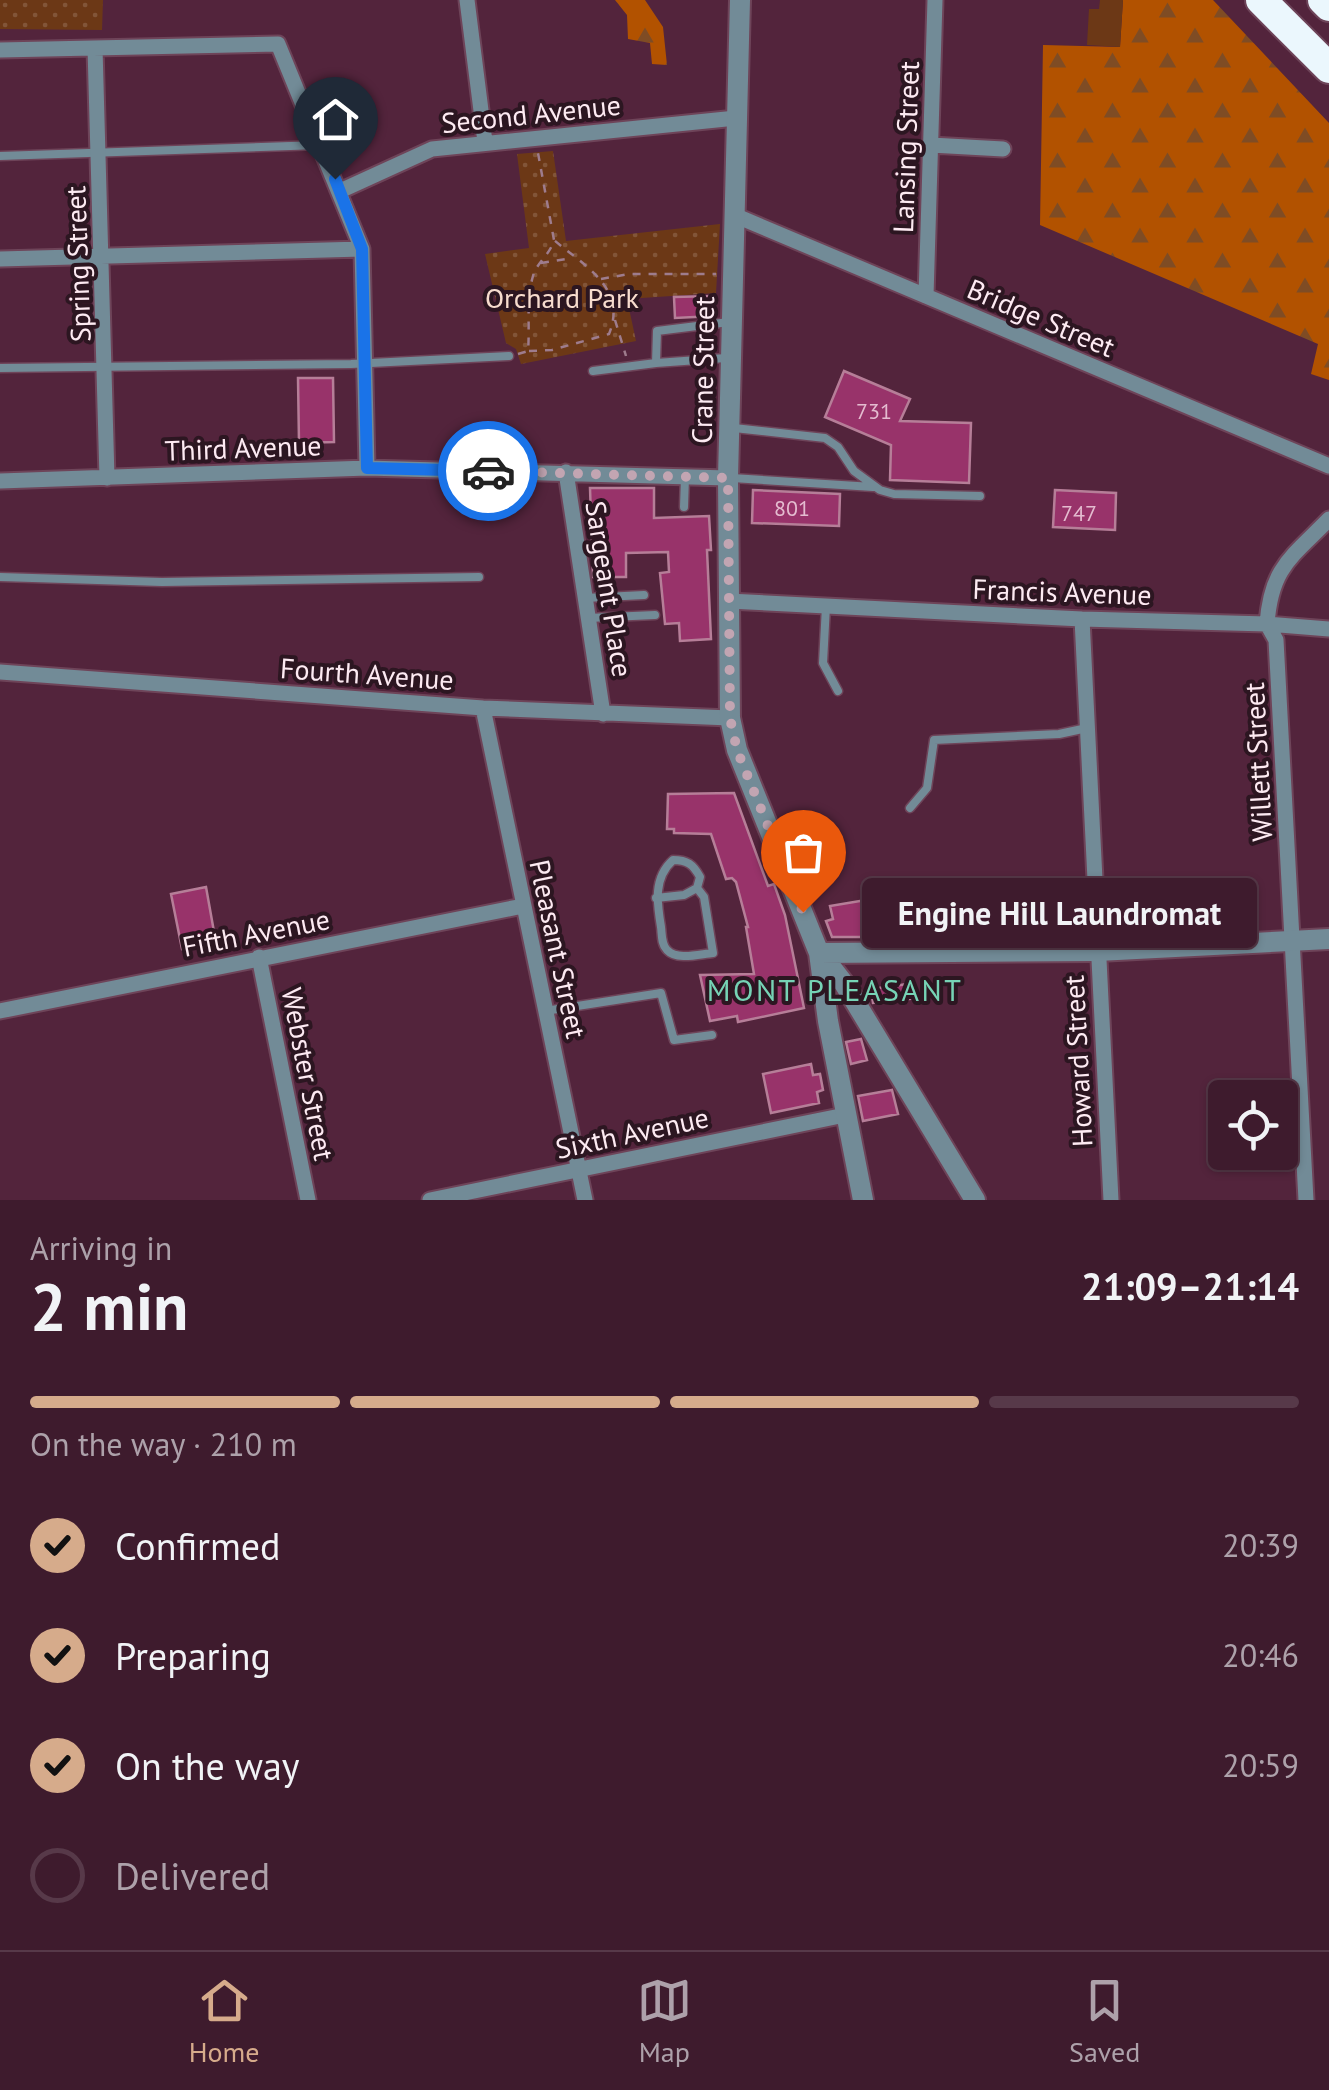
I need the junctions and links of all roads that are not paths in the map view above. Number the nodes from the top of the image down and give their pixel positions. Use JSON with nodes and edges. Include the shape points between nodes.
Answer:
{"nodes":[{"id":1,"x":467,"y":0,"type":"edge"},
{"id":2,"x":740,"y":0,"type":"edge"},
{"id":3,"x":935,"y":0,"type":"edge"},
{"id":4,"x":1261,"y":0,"type":"edge"},
{"id":5,"x":1282,"y":0,"type":"edge"},
{"id":6,"x":96,"y":48,"type":"junction"},
{"id":7,"x":0,"y":50,"type":"edge"},
{"id":8,"x":1329,"y":54,"type":"edge"},
{"id":9,"x":1329,"y":68,"type":"edge"},
{"id":10,"x":736,"y":118,"type":"junction"},
{"id":11,"x":485,"y":142,"type":"junction"},
{"id":12,"x":321,"y":145,"type":"junction"},
{"id":13,"x":931,"y":145,"type":"junction"},
{"id":14,"x":1003,"y":149,"type":"dead end"},
{"id":15,"x":99,"y":152,"type":"junction"},
{"id":16,"x":0,"y":156,"type":"edge"},
{"id":17,"x":340,"y":191,"type":"junction"},
{"id":18,"x":734,"y":215,"type":"junction"},
{"id":19,"x":362,"y":249,"type":"junction"},
{"id":20,"x":102,"y":256,"type":"junction"},
{"id":21,"x":0,"y":259,"type":"edge"},
{"id":22,"x":926,"y":296,"type":"junction"},
{"id":23,"x":732,"y":322,"type":"junction"},
{"id":24,"x":509,"y":356,"type":"road end"},
{"id":25,"x":731,"y":357,"type":"junction"},
{"id":26,"x":364,"y":362,"type":"junction"},
{"id":27,"x":656,"y":363,"type":"junction"},
{"id":28,"x":0,"y":368,"type":"edge"},
{"id":29,"x":106,"y":368,"type":"junction"},
{"id":30,"x":593,"y":372,"type":"dead end"},
{"id":31,"x":729,"y":428,"type":"junction"},
{"id":32,"x":1329,"y":466,"type":"edge"},
{"id":33,"x":367,"y":468,"type":"junction"},
{"id":34,"x":566,"y":472,"type":"junction"},
{"id":35,"x":685,"y":476,"type":"junction"},
{"id":36,"x":107,"y":478,"type":"junction"},
{"id":37,"x":728,"y":478,"type":"junction"},
{"id":38,"x":0,"y":480,"type":"edge"},
{"id":39,"x":876,"y":487,"type":"junction"},
{"id":40,"x":980,"y":496,"type":"dead end"},
{"id":41,"x":684,"y":507,"type":"dead end"},
{"id":42,"x":1329,"y":519,"type":"edge"},
{"id":43,"x":0,"y":577,"type":"edge"},
{"id":44,"x":479,"y":577,"type":"dead end"},
{"id":45,"x":644,"y":595,"type":"dead end"},
{"id":46,"x":585,"y":598,"type":"junction"},
{"id":47,"x":728,"y":602,"type":"junction"},
{"id":48,"x":826,"y":606,"type":"junction"},
{"id":49,"x":655,"y":615,"type":"dead end"},
{"id":50,"x":588,"y":618,"type":"junction"},
{"id":51,"x":1082,"y":619,"type":"junction"},
{"id":52,"x":1267,"y":624,"type":"junction"},
{"id":53,"x":1329,"y":629,"type":"edge"},
{"id":54,"x":0,"y":672,"type":"edge"},
{"id":55,"x":838,"y":691,"type":"dead end"},
{"id":56,"x":483,"y":708,"type":"junction"},
{"id":57,"x":603,"y":714,"type":"junction"},
{"id":58,"x":730,"y":718,"type":"junction"},
{"id":59,"x":1087,"y":728,"type":"junction"},
{"id":60,"x":910,"y":808,"type":"dead end"},
{"id":61,"x":696,"y":888,"type":"junction"},
{"id":62,"x":656,"y":898,"type":"junction"},
{"id":63,"x":523,"y":906,"type":"junction"},
{"id":64,"x":1329,"y":939,"type":"edge"},
{"id":65,"x":1292,"y":940,"type":"junction"},
{"id":66,"x":1098,"y":951,"type":"junction"},
{"id":67,"x":819,"y":953,"type":"junction"},
{"id":68,"x":259,"y":957,"type":"junction"},
{"id":69,"x":545,"y":1010,"type":"junction"},
{"id":70,"x":0,"y":1011,"type":"edge"},
{"id":71,"x":712,"y":1035,"type":"dead end"},
{"id":72,"x":845,"y":1115,"type":"junction"},
{"id":73,"x":578,"y":1169,"type":"junction"},
{"id":74,"x":308,"y":1200,"type":"edge"},
{"id":75,"x":430,"y":1200,"type":"edge"},
{"id":76,"x":585,"y":1200,"type":"edge"},
{"id":77,"x":862,"y":1200,"type":"edge"},
{"id":78,"x":975,"y":1200,"type":"edge"},
{"id":79,"x":1111,"y":1200,"type":"edge"},
{"id":80,"x":1306,"y":1200,"type":"edge"}],
"edges":[{"from":1,"to":11,"type":"street"},
{"from":2,"to":10,"type":"street","name":"Crane Street"},
{"from":3,"to":13,"type":"street","name":"Lansing Street"},
{"from":4,"to":9,"type":"highway"},
{"from":5,"to":8,"type":"highway"},
{"from":6,"to":7,"type":"street"},
{"from":6,"to":12,"type":"street","via":[[278,44]]},
{"from":6,"to":15,"type":"street","name":"Spring Street"},
{"from":10,"to":11,"type":"street","name":"Second Avenue"},
{"from":10,"to":18,"type":"street","name":"Crane Street"},
{"from":11,"to":17,"type":"street","name":"Second Avenue","via":[[432,149]]},
{"from":12,"to":15,"type":"lane"},
{"from":12,"to":17,"type":"street"},
{"from":13,"to":14,"type":"street"},
{"from":13,"to":22,"type":"street","name":"Lansing Street"},
{"from":15,"to":16,"type":"lane"},
{"from":15,"to":20,"type":"street","name":"Spring Street"},
{"from":17,"to":19,"type":"street"},
{"from":18,"to":22,"type":"street","name":"Bridge Street"},
{"from":18,"to":23,"type":"street","name":"Crane Street"},
{"from":19,"to":20,"type":"street"},
{"from":19,"to":26,"type":"street"},
{"from":20,"to":21,"type":"street"},
{"from":20,"to":29,"type":"street","name":"Spring Street"},
{"from":22,"to":32,"type":"street","name":"Bridge Street"},
{"from":23,"to":25,"type":"street","name":"Crane Street"},
{"from":23,"to":27,"type":"lane","via":[[656,331]]},
{"from":24,"to":26,"type":"lane"},
{"from":25,"to":27,"type":"lane"},
{"from":25,"to":31,"type":"street","name":"Crane Street"},
{"from":26,"to":29,"type":"lane"},
{"from":26,"to":33,"type":"street"},
{"from":27,"to":30,"type":"lane"},
{"from":28,"to":29,"type":"lane"},
{"from":29,"to":36,"type":"street","name":"Spring Street"},
{"from":31,"to":37,"type":"street","name":"Crane Street"},
{"from":31,"to":39,"type":"lane","via":[[824,438]]},
{"from":33,"to":34,"type":"street","name":"Third Avenue"},
{"from":33,"to":36,"type":"street","name":"Third Avenue"},
{"from":34,"to":35,"type":"street","name":"Third Avenue"},
{"from":34,"to":46,"type":"street","name":"Sargeant Place"},
{"from":35,"to":37,"type":"street","name":"Third Avenue"},
{"from":35,"to":41,"type":"lane"},
{"from":36,"to":38,"type":"street","name":"Third Avenue"},
{"from":37,"to":39,"type":"lane"},
{"from":37,"to":47,"type":"street","name":"Crane Street"},
{"from":39,"to":40,"type":"lane","via":[[894,494]]},
{"from":42,"to":52,"type":"street","via":[[1277,572]]},
{"from":43,"to":44,"type":"lane"},
{"from":45,"to":46,"type":"lane"},
{"from":46,"to":50,"type":"street","name":"Sargeant Place"},
{"from":47,"to":48,"type":"street","name":"Francis Avenue"},
{"from":47,"to":58,"type":"street","name":"Crane Street"},
{"from":48,"to":51,"type":"street","name":"Francis Avenue"},
{"from":48,"to":55,"type":"lane","via":[[823,663]]},
{"from":49,"to":50,"type":"lane"},
{"from":50,"to":57,"type":"street","name":"Sargeant Place"},
{"from":51,"to":52,"type":"street","name":"Francis Avenue"},
{"from":51,"to":59,"type":"street","name":"Howard Street"},
{"from":52,"to":53,"type":"street","name":"Francis Avenue"},
{"from":52,"to":65,"type":"street","name":"Willett Street","via":[[1276,640]]},
{"from":54,"to":56,"type":"street","name":"Fourth Avenue"},
{"from":56,"to":57,"type":"street","name":"Fourth Avenue"},
{"from":56,"to":63,"type":"street","name":"Pleasant Street"},
{"from":57,"to":58,"type":"street","name":"Fourth Avenue"},
{"from":58,"to":67,"type":"street","name":"Crane Street"},
{"from":59,"to":60,"type":"lane","via":[[934,740],[927,788]]},
{"from":59,"to":66,"type":"street","name":"Howard Street"},
{"from":61,"to":62,"type":"lane"},
{"from":61,"to":62,"type":"lane","via":[[700,877],[694,867],[673,860]]},
{"from":61,"to":62,"type":"lane","via":[[704,897],[713,953],[668,951]]},
{"from":63,"to":68,"type":"street","name":"Fifth Avenue"},
{"from":63,"to":69,"type":"street","name":"Pleasant Street"},
{"from":64,"to":65,"type":"street"},
{"from":65,"to":66,"type":"street"},
{"from":65,"to":80,"type":"street","name":"Willett Street"},
{"from":66,"to":67,"type":"street"},
{"from":66,"to":79,"type":"street","name":"Howard Street"},
{"from":67,"to":72,"type":"street","name":"Crane Street"},
{"from":67,"to":78,"type":"street"},
{"from":68,"to":70,"type":"street","name":"Fifth Avenue"},
{"from":68,"to":74,"type":"street","name":"Webster Street"},
{"from":69,"to":71,"type":"lane","via":[[661,994],[674,1040]]},
{"from":69,"to":73,"type":"street","name":"Pleasant Street"},
{"from":72,"to":73,"type":"street","name":"Sixth Avenue"},
{"from":72,"to":77,"type":"street","name":"Crane Street"},
{"from":73,"to":75,"type":"street","name":"Sixth Avenue"},
{"from":73,"to":76,"type":"street","name":"Pleasant Street"}]}
